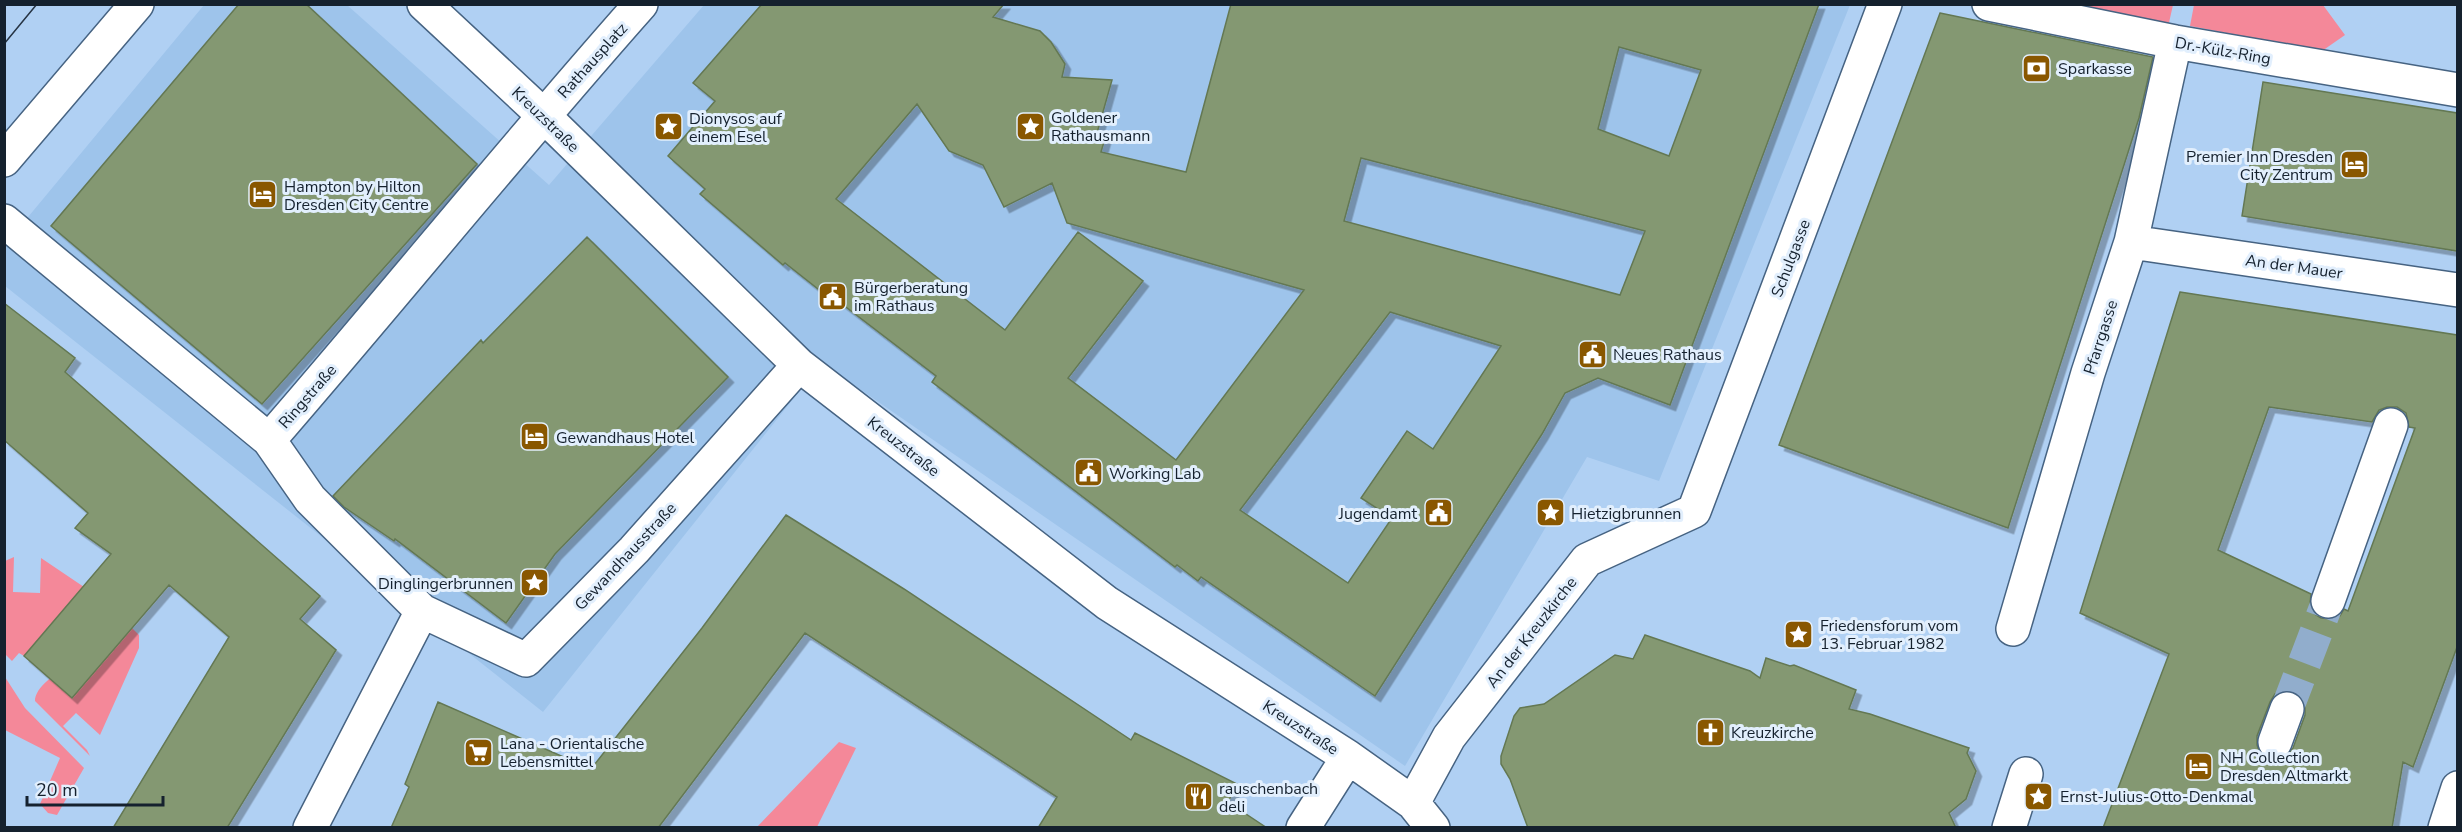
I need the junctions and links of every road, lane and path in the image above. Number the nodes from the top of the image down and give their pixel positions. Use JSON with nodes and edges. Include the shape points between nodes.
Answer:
{"nodes":[{"id":1,"x":137,"y":4,"type":"edge"},
{"id":2,"x":424,"y":4,"type":"edge"},
{"id":3,"x":641,"y":4,"type":"edge"},
{"id":4,"x":1885,"y":4,"type":"edge"},
{"id":5,"x":1989,"y":4,"type":"edge"},
{"id":6,"x":2175,"y":42,"type":"junction"},
{"id":7,"x":2457,"y":90,"type":"edge"},
{"id":8,"x":543,"y":115,"type":"junction"},
{"id":9,"x":4,"y":160,"type":"edge"},
{"id":10,"x":4,"y":221,"type":"edge"},
{"id":11,"x":2131,"y":242,"type":"junction"},
{"id":12,"x":2457,"y":290,"type":"edge"},
{"id":13,"x":799,"y":364,"type":"junction"},
{"id":14,"x":2391,"y":425,"type":"dead end"},
{"id":15,"x":269,"y":440,"type":"junction"},
{"id":16,"x":1694,"y":511,"type":"joint"},
{"id":17,"x":2328,"y":602,"type":"tunnel mouth"},
{"id":18,"x":423,"y":611,"type":"junction"},
{"id":19,"x":2013,"y":629,"type":"dead end"},
{"id":20,"x":2287,"y":709,"type":"tunnel mouth"},
{"id":21,"x":2274,"y":742,"type":"dead end"},
{"id":22,"x":1348,"y":757,"type":"junction"},
{"id":23,"x":2026,"y":774,"type":"dead end"},
{"id":24,"x":2457,"y":788,"type":"edge"},
{"id":25,"x":1423,"y":815,"type":"edge"},
{"id":26,"x":310,"y":828,"type":"edge"},
{"id":27,"x":1303,"y":828,"type":"edge"},
{"id":28,"x":2008,"y":828,"type":"edge"},
{"id":29,"x":2445,"y":828,"type":"edge"}],
"edges":[{"from":1,"to":9,"type":"street"},
{"from":2,"to":8,"type":"street","name":"Kreuzstraße"},
{"from":3,"to":8,"type":"street","name":"Rathausplatz"},
{"from":4,"to":16,"type":"street","name":"Schulgasse"},
{"from":5,"to":6,"type":"street","name":"Dr.-Külz-Ring"},
{"from":6,"to":7,"type":"street","name":"Dr.-Külz-Ring"},
{"from":6,"to":11,"type":"street","name":"Pfarrgasse"},
{"from":8,"to":13,"type":"street","name":"Kreuzstraße"},
{"from":8,"to":15,"type":"street","name":"Ringstraße"},
{"from":10,"to":15,"type":"street","name":"Ringstraße"},
{"from":11,"to":12,"type":"street","name":"An der Mauer"},
{"from":11,"to":19,"type":"street","name":"Pfarrgasse"},
{"from":13,"to":18,"type":"street","name":"Gewandhausstraße","via":[[634,550],[526,660]]},
{"from":13,"to":22,"type":"street","name":"Kreuzstraße","via":[[1107,603]]},
{"from":14,"to":17,"type":"street"},
{"from":15,"to":18,"type":"street","name":"Gewandhausstraße","via":[[310,499]]},
{"from":16,"to":25,"type":"street","name":"An der Kreuzkirche","via":[[1587,560],[1449,737]]},
{"from":18,"to":26,"type":"street"},
{"from":20,"to":21,"type":"street"},
{"from":22,"to":25,"type":"street","name":"Kreuzstraße"},
{"from":22,"to":27,"type":"street"},
{"from":23,"to":28,"type":"street"},
{"from":24,"to":29,"type":"street"}]}
